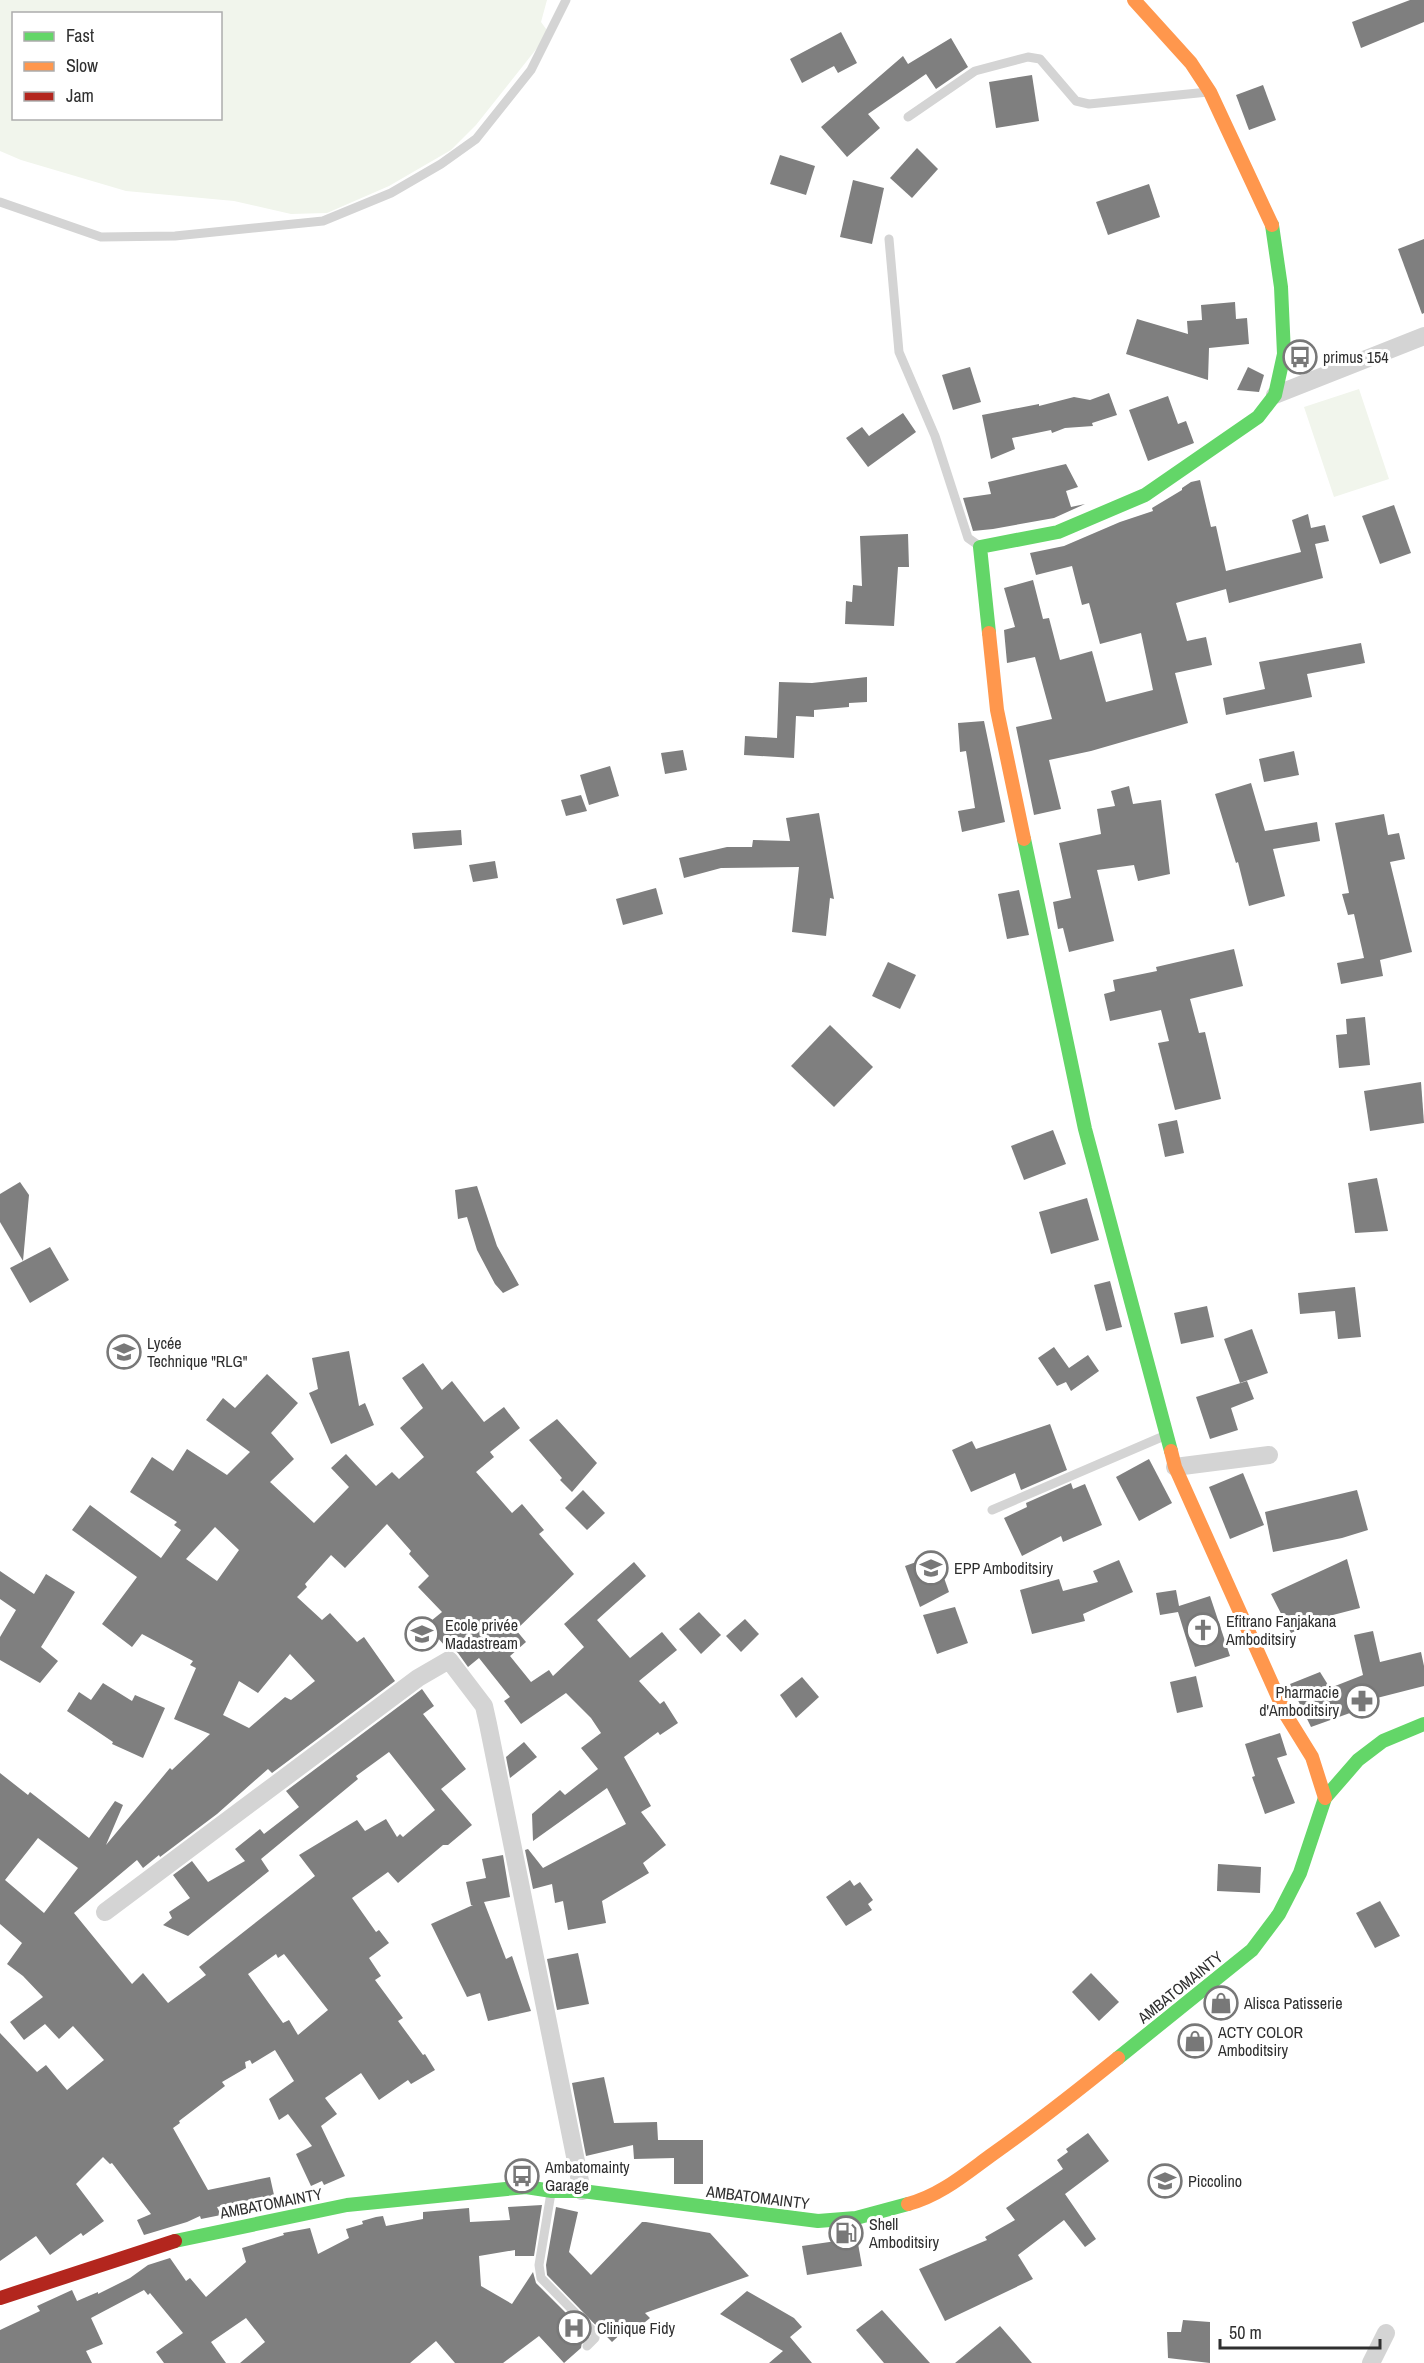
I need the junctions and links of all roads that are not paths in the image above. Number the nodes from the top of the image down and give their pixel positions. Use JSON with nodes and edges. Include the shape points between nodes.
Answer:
{"nodes":[{"id":1,"x":566,"y":0,"type":"edge"},
{"id":2,"x":1134,"y":0,"type":"edge"},
{"id":3,"x":1210,"y":92,"type":"junction"},
{"id":4,"x":908,"y":117,"type":"dead end"},
{"id":5,"x":0,"y":202,"type":"edge"},
{"id":6,"x":889,"y":239,"type":"dead end"},
{"id":7,"x":1424,"y":336,"type":"edge"},
{"id":8,"x":1275,"y":395,"type":"junction"},
{"id":9,"x":980,"y":547,"type":"junction"},
{"id":10,"x":1166,"y":1436,"type":"junction"},
{"id":11,"x":1269,"y":1455,"type":"dead end"},
{"id":12,"x":1175,"y":1467,"type":"junction"},
{"id":13,"x":992,"y":1510,"type":"dead end"},
{"id":14,"x":1424,"y":1724,"type":"edge"},
{"id":15,"x":1325,"y":1798,"type":"junction"},
{"id":16,"x":105,"y":1912,"type":"dead end"},
{"id":17,"x":552,"y":2191,"type":"junction"},
{"id":18,"x":582,"y":2191,"type":"junction"},
{"id":19,"x":0,"y":2298,"type":"edge"},
{"id":20,"x":1386,"y":2333,"type":"dead end"},
{"id":21,"x":587,"y":2346,"type":"dead end"},
{"id":22,"x":1371,"y":2363,"type":"edge"}],
"edges":[{"from":1,"to":5,"type":"lane","via":[[531,70],[476,139],[391,193],[323,221],[175,236],[101,237]]},
{"from":2,"to":3,"type":"street","via":[[1191,63]]},
{"from":3,"to":4,"type":"lane","via":[[1089,105],[1076,101],[1040,59],[1028,57],[975,71]]},
{"from":3,"to":8,"type":"street","via":[[1272,224],[1281,287],[1284,354]]},
{"from":6,"to":9,"type":"lane","via":[[899,352],[935,436],[968,538]]},
{"from":7,"to":8,"type":"street"},
{"from":8,"to":9,"type":"street","via":[[1258,417],[1145,495],[1058,532]]},
{"from":9,"to":10,"type":"street","via":[[998,710],[1084,1129]]},
{"from":10,"to":12,"type":"street"},
{"from":10,"to":13,"type":"lane"},
{"from":11,"to":12,"type":"street"},
{"from":12,"to":15,"type":"street","via":[[1286,1715],[1312,1757]]},
{"from":14,"to":15,"type":"street","name":"AMBATOMAINTY","via":[[1383,1741],[1358,1760]]},
{"from":15,"to":18,"type":"street","name":"AMBATOMAINTY","via":[[1300,1873],[1279,1914],[1252,1950],[1033,2127],[924,2200],[856,2218],[818,2221]]},
{"from":16,"to":18,"type":"street","via":[[418,1678],[449,1660],[484,1706],[489,1724]]},
{"from":17,"to":18,"type":"street","name":"AMBATOMAINTY"},
{"from":17,"to":19,"type":"street","name":"AMBATOMAINTY","via":[[526,2187],[347,2205],[177,2240]]},
{"from":17,"to":21,"type":"lane","via":[[539,2265],[541,2278],[595,2333]]},
{"from":20,"to":22,"type":"street"}]}
